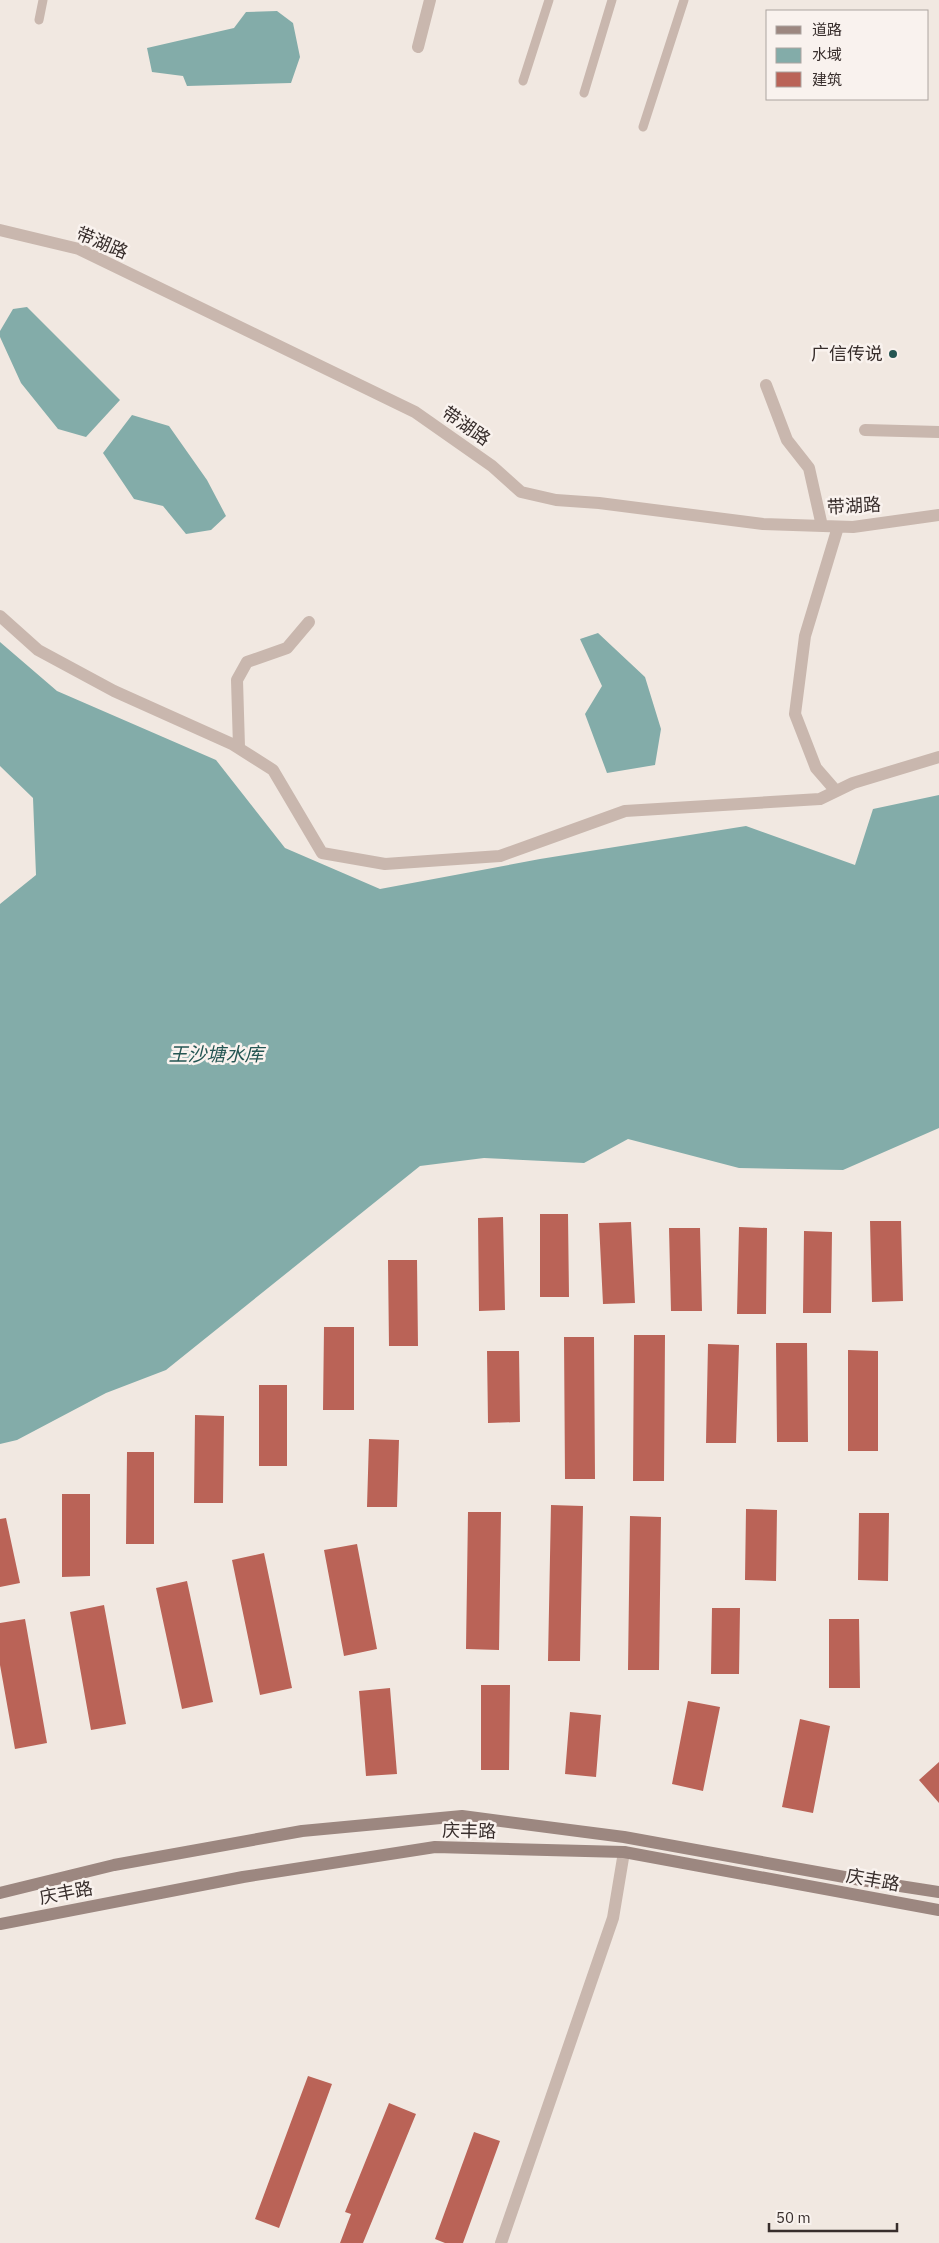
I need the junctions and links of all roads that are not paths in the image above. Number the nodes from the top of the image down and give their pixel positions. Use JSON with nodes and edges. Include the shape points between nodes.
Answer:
{"nodes":[{"id":1,"x":43,"y":0,"type":"edge"},
{"id":2,"x":430,"y":0,"type":"edge"},
{"id":3,"x":549,"y":0,"type":"edge"},
{"id":4,"x":612,"y":0,"type":"edge"},
{"id":5,"x":684,"y":0,"type":"edge"},
{"id":6,"x":39,"y":20,"type":"dead end"},
{"id":7,"x":418,"y":46,"type":"dead end"},
{"id":8,"x":523,"y":81,"type":"dead end"},
{"id":9,"x":584,"y":93,"type":"dead end"},
{"id":10,"x":643,"y":127,"type":"dead end"},
{"id":11,"x":0,"y":230,"type":"edge"},
{"id":12,"x":766,"y":385,"type":"dead end"},
{"id":13,"x":865,"y":430,"type":"dead end"},
{"id":14,"x":939,"y":432,"type":"edge"},
{"id":15,"x":939,"y":515,"type":"edge"},
{"id":16,"x":822,"y":526,"type":"junction"},
{"id":17,"x":838,"y":527,"type":"junction"},
{"id":18,"x":0,"y":616,"type":"edge"},
{"id":19,"x":309,"y":622,"type":"dead end"},
{"id":20,"x":238,"y":747,"type":"junction"},
{"id":21,"x":939,"y":757,"type":"edge"},
{"id":22,"x":836,"y":791,"type":"junction"},
{"id":23,"x":624,"y":1852,"type":"junction"},
{"id":24,"x":939,"y":1892,"type":"edge"},
{"id":25,"x":0,"y":1893,"type":"edge"},
{"id":26,"x":939,"y":1910,"type":"edge"},
{"id":27,"x":0,"y":1924,"type":"edge"},
{"id":28,"x":501,"y":2243,"type":"edge"}],
"edges":[{"from":1,"to":6,"type":"lane"},
{"from":2,"to":7,"type":"street"},
{"from":3,"to":8,"type":"lane"},
{"from":4,"to":9,"type":"lane"},
{"from":5,"to":10,"type":"lane"},
{"from":11,"to":16,"type":"street","name":"带湖路","via":[[79,249],[415,412],[492,466],[521,492],[556,500],[762,524]]},
{"from":12,"to":16,"type":"street","via":[[786,440],[809,468]]},
{"from":13,"to":14,"type":"street"},
{"from":15,"to":17,"type":"street","name":"带湖路"},
{"from":16,"to":17,"type":"street","name":"带湖路"},
{"from":17,"to":22,"type":"street","via":[[805,636],[795,714],[816,768]]},
{"from":18,"to":20,"type":"street","via":[[38,650],[114,692]]},
{"from":19,"to":20,"type":"street","via":[[287,648],[247,662],[237,680]]},
{"from":20,"to":22,"type":"street","via":[[273,770],[322,853],[385,864],[500,856],[625,811],[820,799]]},
{"from":21,"to":22,"type":"street"},
{"from":23,"to":26,"type":"main road","name":"庆丰路"},
{"from":23,"to":27,"type":"main road","name":"庆丰路","via":[[435,1847],[244,1877]]},
{"from":23,"to":28,"type":"street","via":[[613,1918]]},
{"from":24,"to":25,"type":"main road","via":[[624,1837],[462,1816],[302,1831],[114,1865]]}]}
